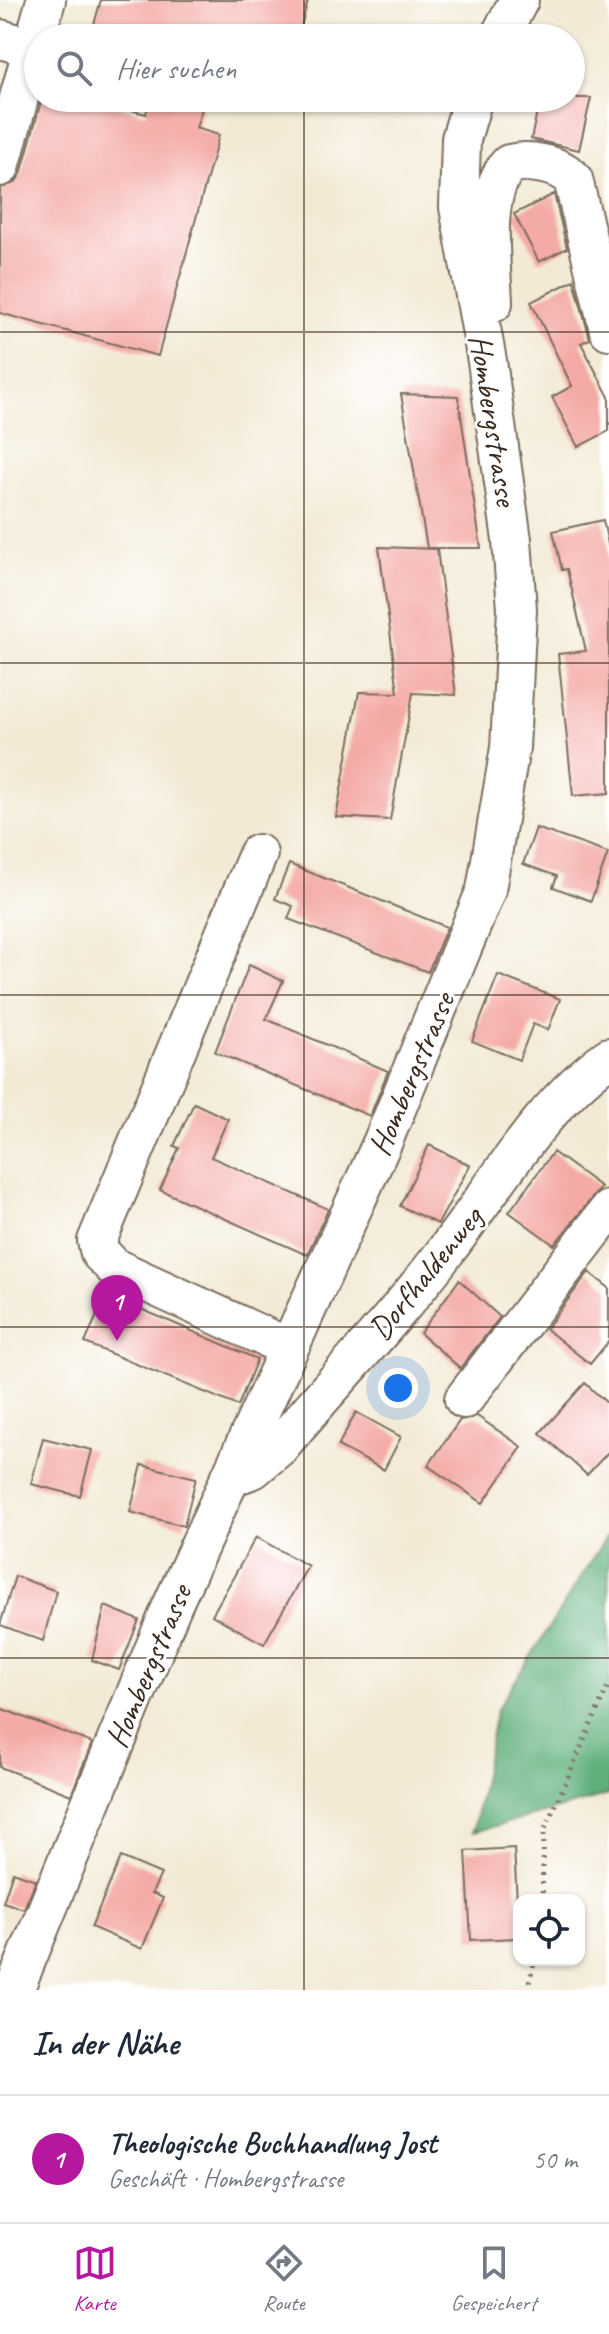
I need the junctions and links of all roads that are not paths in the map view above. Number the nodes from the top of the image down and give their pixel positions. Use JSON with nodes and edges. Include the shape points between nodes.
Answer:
{"nodes":[{"id":1,"x":46,"y":0,"type":"edge"},
{"id":2,"x":519,"y":0,"type":"edge"},
{"id":3,"x":30,"y":24,"type":"edge"},
{"id":4,"x":506,"y":24,"type":"edge"},
{"id":5,"x":16,"y":44,"type":"edge"},
{"id":6,"x":469,"y":112,"type":"edge"},
{"id":7,"x":0,"y":167,"type":"edge"},
{"id":8,"x":609,"y":330,"type":"edge"},
{"id":9,"x":487,"y":361,"type":"junction"},
{"id":10,"x":258,"y":854,"type":"dead end"},
{"id":11,"x":609,"y":1057,"type":"edge"},
{"id":12,"x":609,"y":1210,"type":"edge"},
{"id":13,"x":289,"y":1348,"type":"junction"},
{"id":14,"x":464,"y":1399,"type":"dead end"},
{"id":15,"x":231,"y":1477,"type":"junction"},
{"id":16,"x":14,"y":1990,"type":"edge"}],
"edges":[{"from":1,"to":3,"type":"street"},
{"from":2,"to":4,"type":"street"},
{"from":5,"to":7,"type":"street"},
{"from":6,"to":9,"type":"street","name":"Hombergstrasse","via":[[461,139],[459,207]]},
{"from":8,"to":9,"type":"street","via":[[573,179],[566,171],[520,161],[503,171],[493,203],[494,321]]},
{"from":9,"to":13,"type":"street","name":"Hombergstrasse","via":[[517,609],[514,703],[494,855],[469,936]]},
{"from":10,"to":13,"type":"street","via":[[97,1241],[100,1253],[115,1268]]},
{"from":11,"to":15,"type":"street","name":"Dorfhaldenweg","via":[[555,1103],[444,1255],[279,1447],[253,1469]]},
{"from":12,"to":14,"type":"street"},
{"from":13,"to":15,"type":"street","name":"Hombergstrasse"},
{"from":15,"to":16,"type":"street","name":"Hombergstrasse","via":[[172,1606]]}]}
